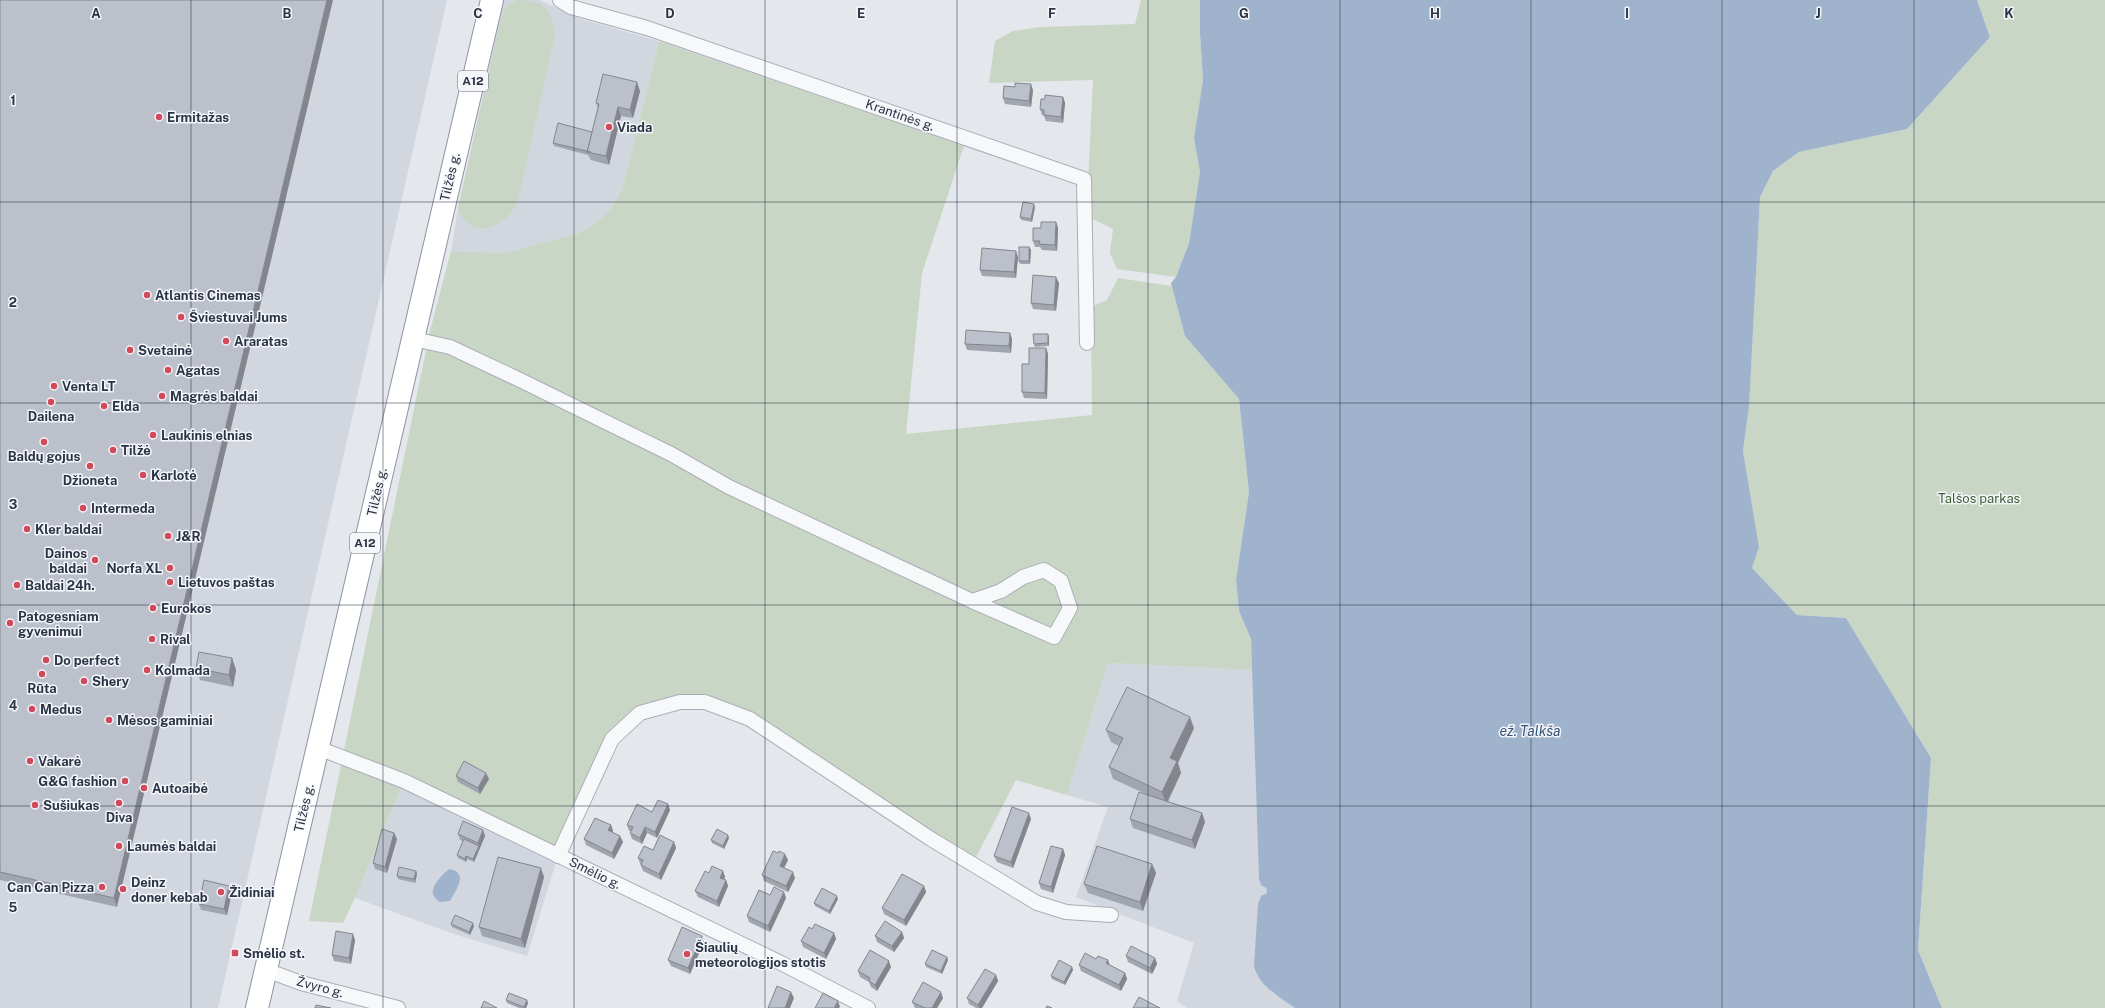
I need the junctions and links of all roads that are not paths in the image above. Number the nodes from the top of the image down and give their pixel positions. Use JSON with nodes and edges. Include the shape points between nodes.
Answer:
{"nodes":[{"id":1,"x":492,"y":0,"type":"edge"},
{"id":2,"x":560,"y":0,"type":"edge"},
{"id":3,"x":414,"y":339,"type":"junction"},
{"id":4,"x":1087,"y":343,"type":"dead end"},
{"id":5,"x":972,"y":601,"type":"junction"},
{"id":6,"x":318,"y":748,"type":"junction"},
{"id":7,"x":558,"y":856,"type":"junction"},
{"id":8,"x":1111,"y":915,"type":"dead end"},
{"id":9,"x":266,"y":970,"type":"junction"},
{"id":10,"x":258,"y":1008,"type":"edge"},
{"id":11,"x":398,"y":1008,"type":"edge"},
{"id":12,"x":868,"y":1008,"type":"edge"}],
"edges":[{"from":1,"to":3,"type":"highway","name":"Tilžės g.","number":"A12"},
{"from":2,"to":4,"type":"street","name":"Krantinės g.","via":[[571,6],[647,28],[1084,178]]},
{"from":3,"to":5,"type":"street","via":[[450,347],[671,454],[729,487]]},
{"from":3,"to":6,"type":"highway","name":"Tilžės g.","number":"A12"},
{"from":5,"to":5,"type":"street","via":[[1054,637],[1070,608],[1061,581],[1044,570],[1023,577],[1001,591]]},
{"from":6,"to":7,"type":"street","name":"Smėlio g.","via":[[404,781]]},
{"from":6,"to":9,"type":"highway","name":"Tilžės g.","number":"A12"},
{"from":7,"to":8,"type":"street","via":[[612,739],[640,713],[680,702],[705,702],[750,719],[930,839],[1037,903],[1066,912]]},
{"from":7,"to":12,"type":"street","name":"Smėlio g.","via":[[781,963]]},
{"from":9,"to":10,"type":"highway","name":"Tilžės g.","number":"A12"},
{"from":9,"to":11,"type":"street","name":"Žvyro g.","via":[[301,983]]}]}
